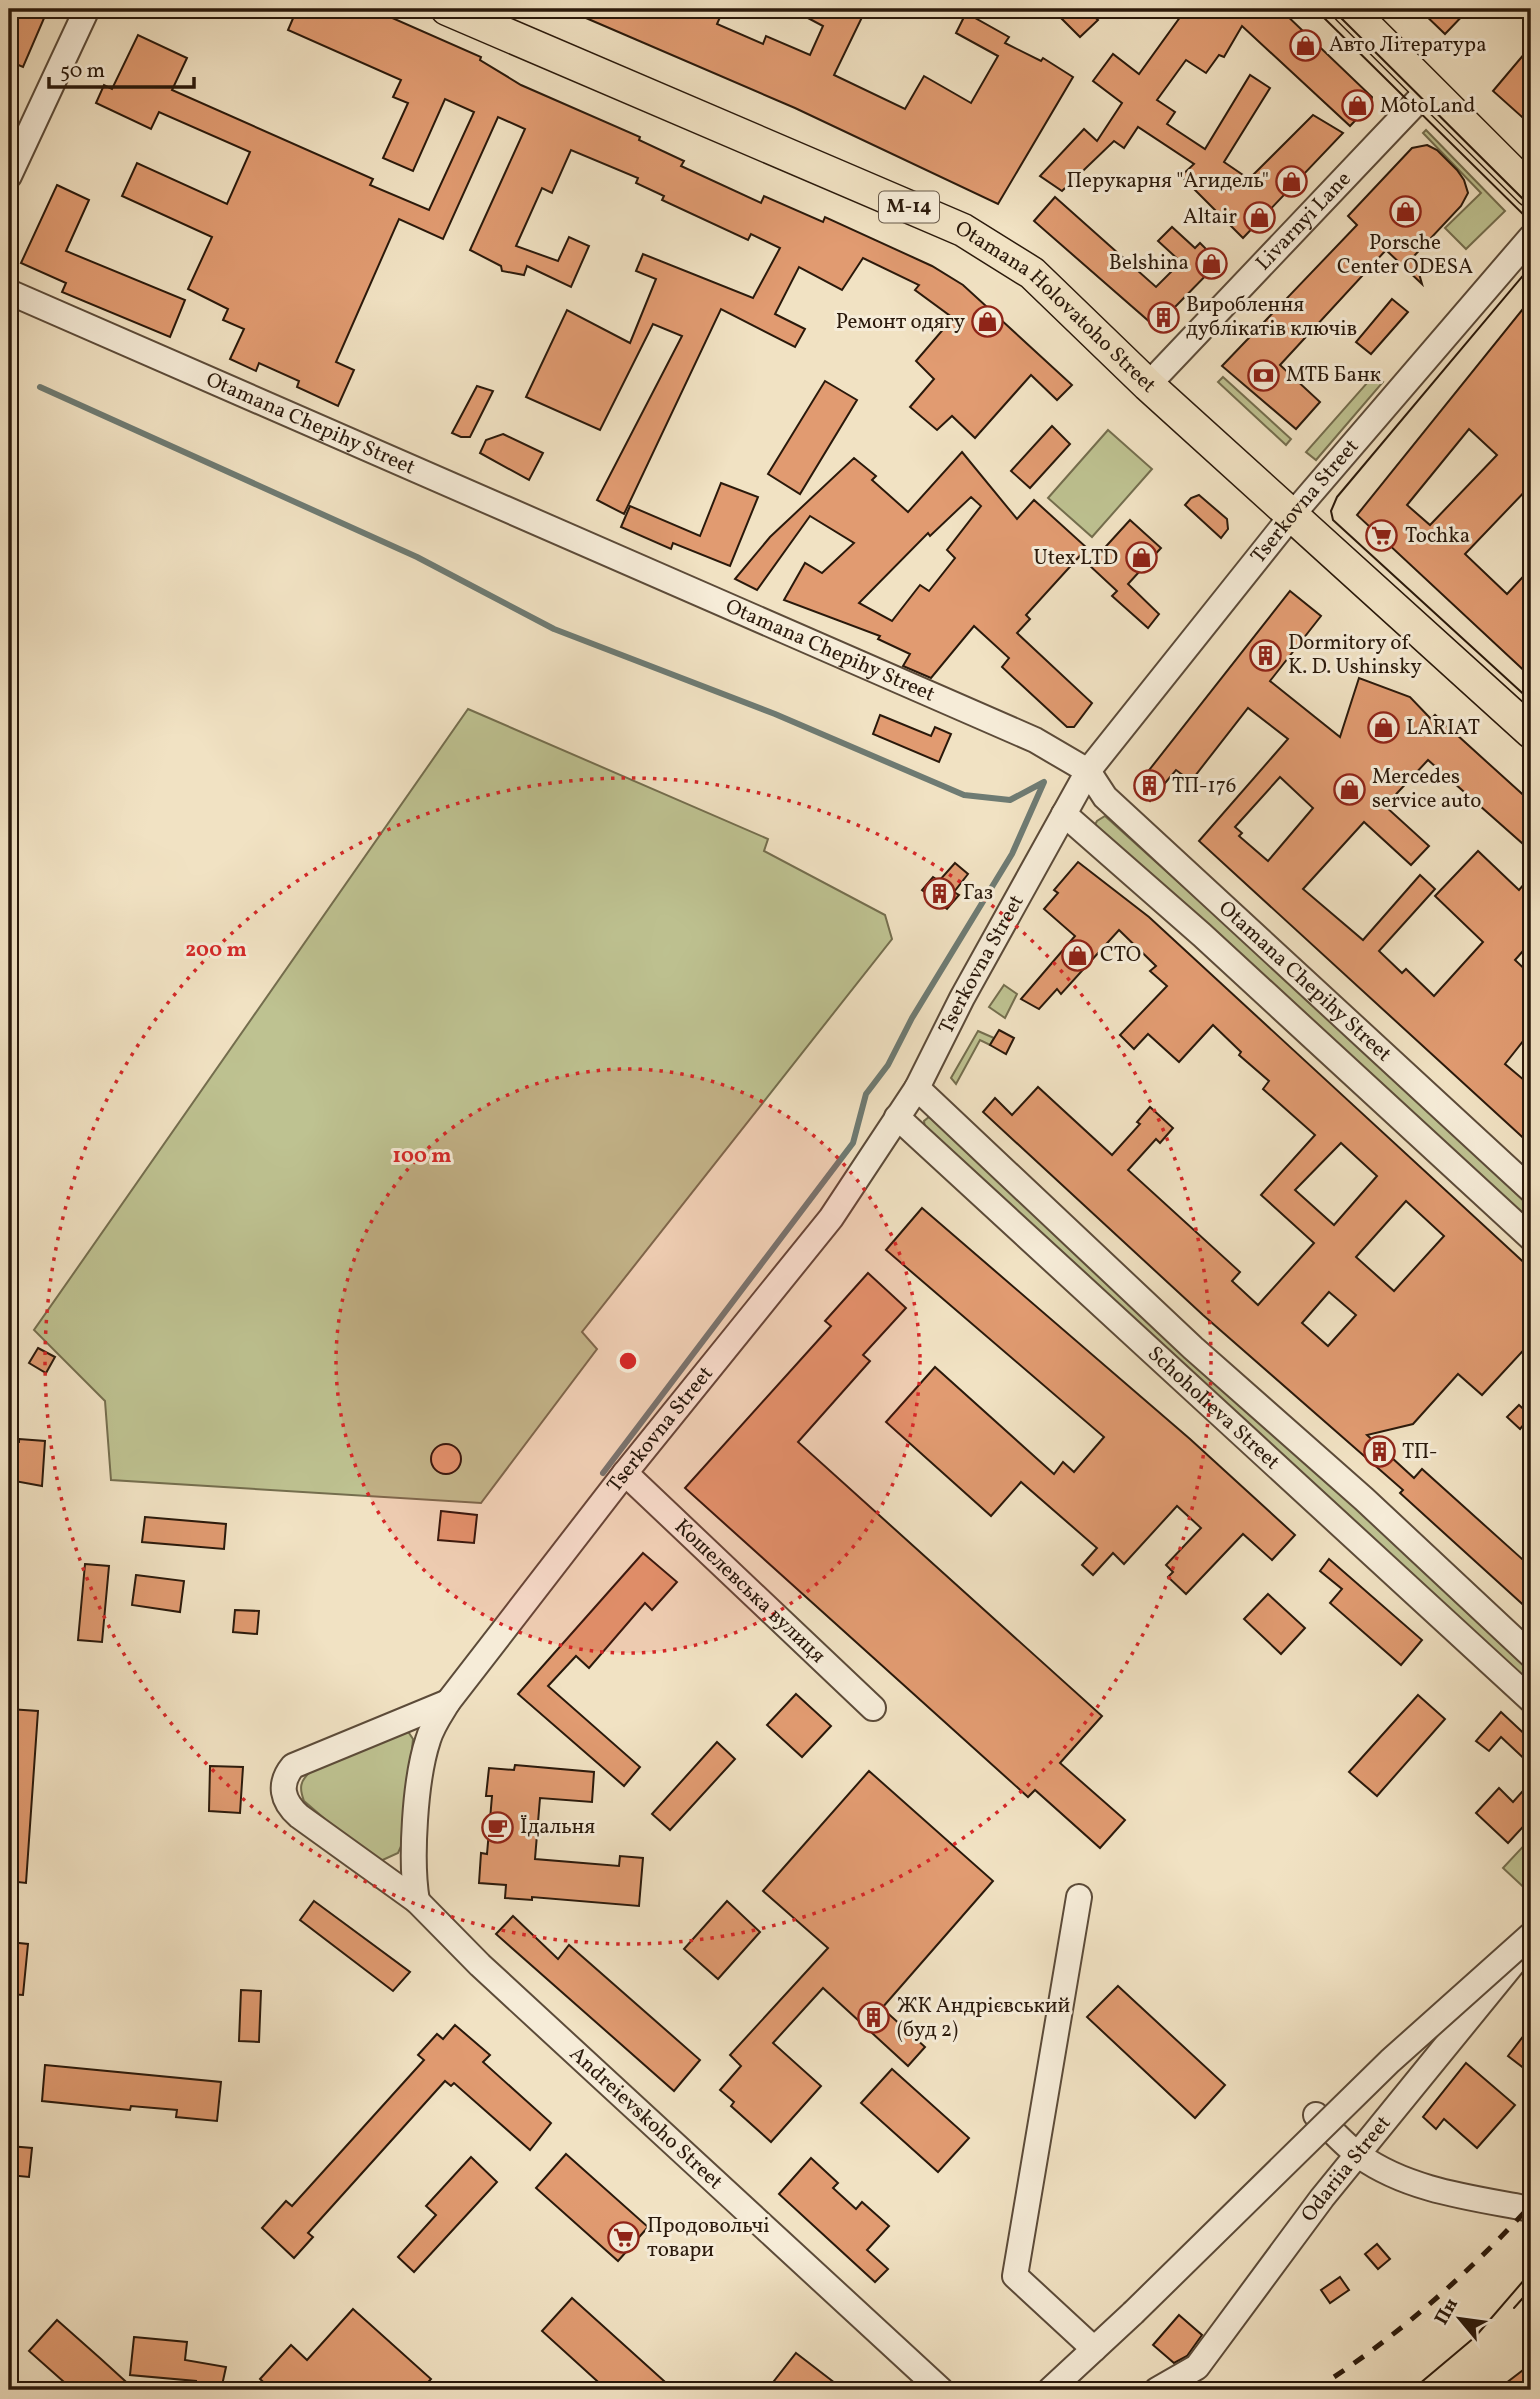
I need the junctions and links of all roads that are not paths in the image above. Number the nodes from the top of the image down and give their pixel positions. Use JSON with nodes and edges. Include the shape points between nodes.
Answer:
{"nodes":[{"id":1,"x":87,"y":9,"type":"edge"},
{"id":2,"x":447,"y":9,"type":"edge"},
{"id":3,"x":1349,"y":9,"type":"edge"},
{"id":4,"x":1429,"y":89,"type":"junction"},
{"id":5,"x":9,"y":176,"type":"edge"},
{"id":6,"x":1531,"y":191,"type":"edge"},
{"id":7,"x":1531,"y":237,"type":"edge"},
{"id":8,"x":9,"y":292,"type":"edge"},
{"id":9,"x":1148,"y":385,"type":"junction"},
{"id":10,"x":1293,"y":514,"type":"junction"},
{"id":11,"x":1531,"y":732,"type":"edge"},
{"id":12,"x":1088,"y":771,"type":"junction"},
{"id":13,"x":1064,"y":814,"type":"junction"},
{"id":14,"x":917,"y":1088,"type":"junction"},
{"id":15,"x":897,"y":1117,"type":"junction"},
{"id":16,"x":1531,"y":1190,"type":"edge"},
{"id":17,"x":1531,"y":1238,"type":"edge"},
{"id":18,"x":625,"y":1473,"type":"junction"},
{"id":19,"x":1531,"y":1655,"type":"edge"},
{"id":20,"x":1531,"y":1700,"type":"edge"},
{"id":21,"x":448,"y":1702,"type":"junction"},
{"id":22,"x":873,"y":1708,"type":"dead end"},
{"id":23,"x":1079,"y":1897,"type":"dead end"},
{"id":24,"x":417,"y":1901,"type":"junction"},
{"id":25,"x":1531,"y":1935,"type":"edge"},
{"id":26,"x":1531,"y":1941,"type":"edge"},
{"id":27,"x":1316,"y":2115,"type":"dead end"},
{"id":28,"x":1358,"y":2155,"type":"junction"},
{"id":29,"x":1531,"y":2209,"type":"edge"},
{"id":30,"x":1094,"y":2350,"type":"junction"},
{"id":31,"x":941,"y":2390,"type":"edge"},
{"id":32,"x":1050,"y":2390,"type":"edge"},
{"id":33,"x":1157,"y":2390,"type":"edge"}],
"edges":[{"from":1,"to":5,"type":"street"},
{"from":2,"to":9,"type":"main road","name":"Otamana Holovatoho Street","number":"М-14","via":[[963,230],[1032,273]]},
{"from":3,"to":4,"type":"main road"},
{"from":4,"to":6,"type":"main road"},
{"from":4,"to":9,"type":"street","name":"Livarnyi Lane"},
{"from":7,"to":10,"type":"street","name":"Tserkovna Street"},
{"from":8,"to":12,"type":"street","name":"Otamana Chepihy Street","via":[[1035,740]]},
{"from":9,"to":10,"type":"main road","name":"Otamana Holovatoho Street","number":"М-14"},
{"from":10,"to":11,"type":"main road","name":"Otamana Holovatoho Street","number":"М-14"},
{"from":10,"to":12,"type":"street","name":"Tserkovna Street"},
{"from":12,"to":13,"type":"street","name":"Tserkovna Street"},
{"from":12,"to":16,"type":"street","name":"Otamana Chepihy Street","via":[[1105,797]]},
{"from":13,"to":14,"type":"street","name":"Tserkovna Street"},
{"from":13,"to":17,"type":"street","name":"Otamana Chepihy Street"},
{"from":14,"to":15,"type":"street","name":"Tserkovna Street"},
{"from":14,"to":19,"type":"street","name":"Schoholieva Street","via":[[1192,1348],[1364,1499]]},
{"from":15,"to":18,"type":"street","name":"Tserkovna Street","via":[[831,1218]]},
{"from":15,"to":20,"type":"street","name":"Schoholieva Street"},
{"from":18,"to":21,"type":"street","name":"Tserkovna Street"},
{"from":18,"to":22,"type":"street","name":"Кошелевська вулиця"},
{"from":21,"to":24,"type":"street","name":"Tserkovna Street","via":[[425,1752],[413,1865]]},
{"from":21,"to":24,"type":"street","via":[[303,1759],[288,1771],[283,1787],[285,1802],[299,1816]]},
{"from":23,"to":30,"type":"street","via":[[1015,2276]]},
{"from":24,"to":31,"type":"street","name":"Andreievskoho Street","via":[[480,1965]]},
{"from":25,"to":30,"type":"street","bridge":true,"via":[[1390,2061]]},
{"from":26,"to":28,"type":"street","name":"Odariia Street"},
{"from":27,"to":28,"type":"street"},
{"from":28,"to":29,"type":"street","via":[[1420,2185]]},
{"from":28,"to":33,"type":"street","name":"Odariia Street","via":[[1197,2367]]},
{"from":30,"to":32,"type":"street"}]}
